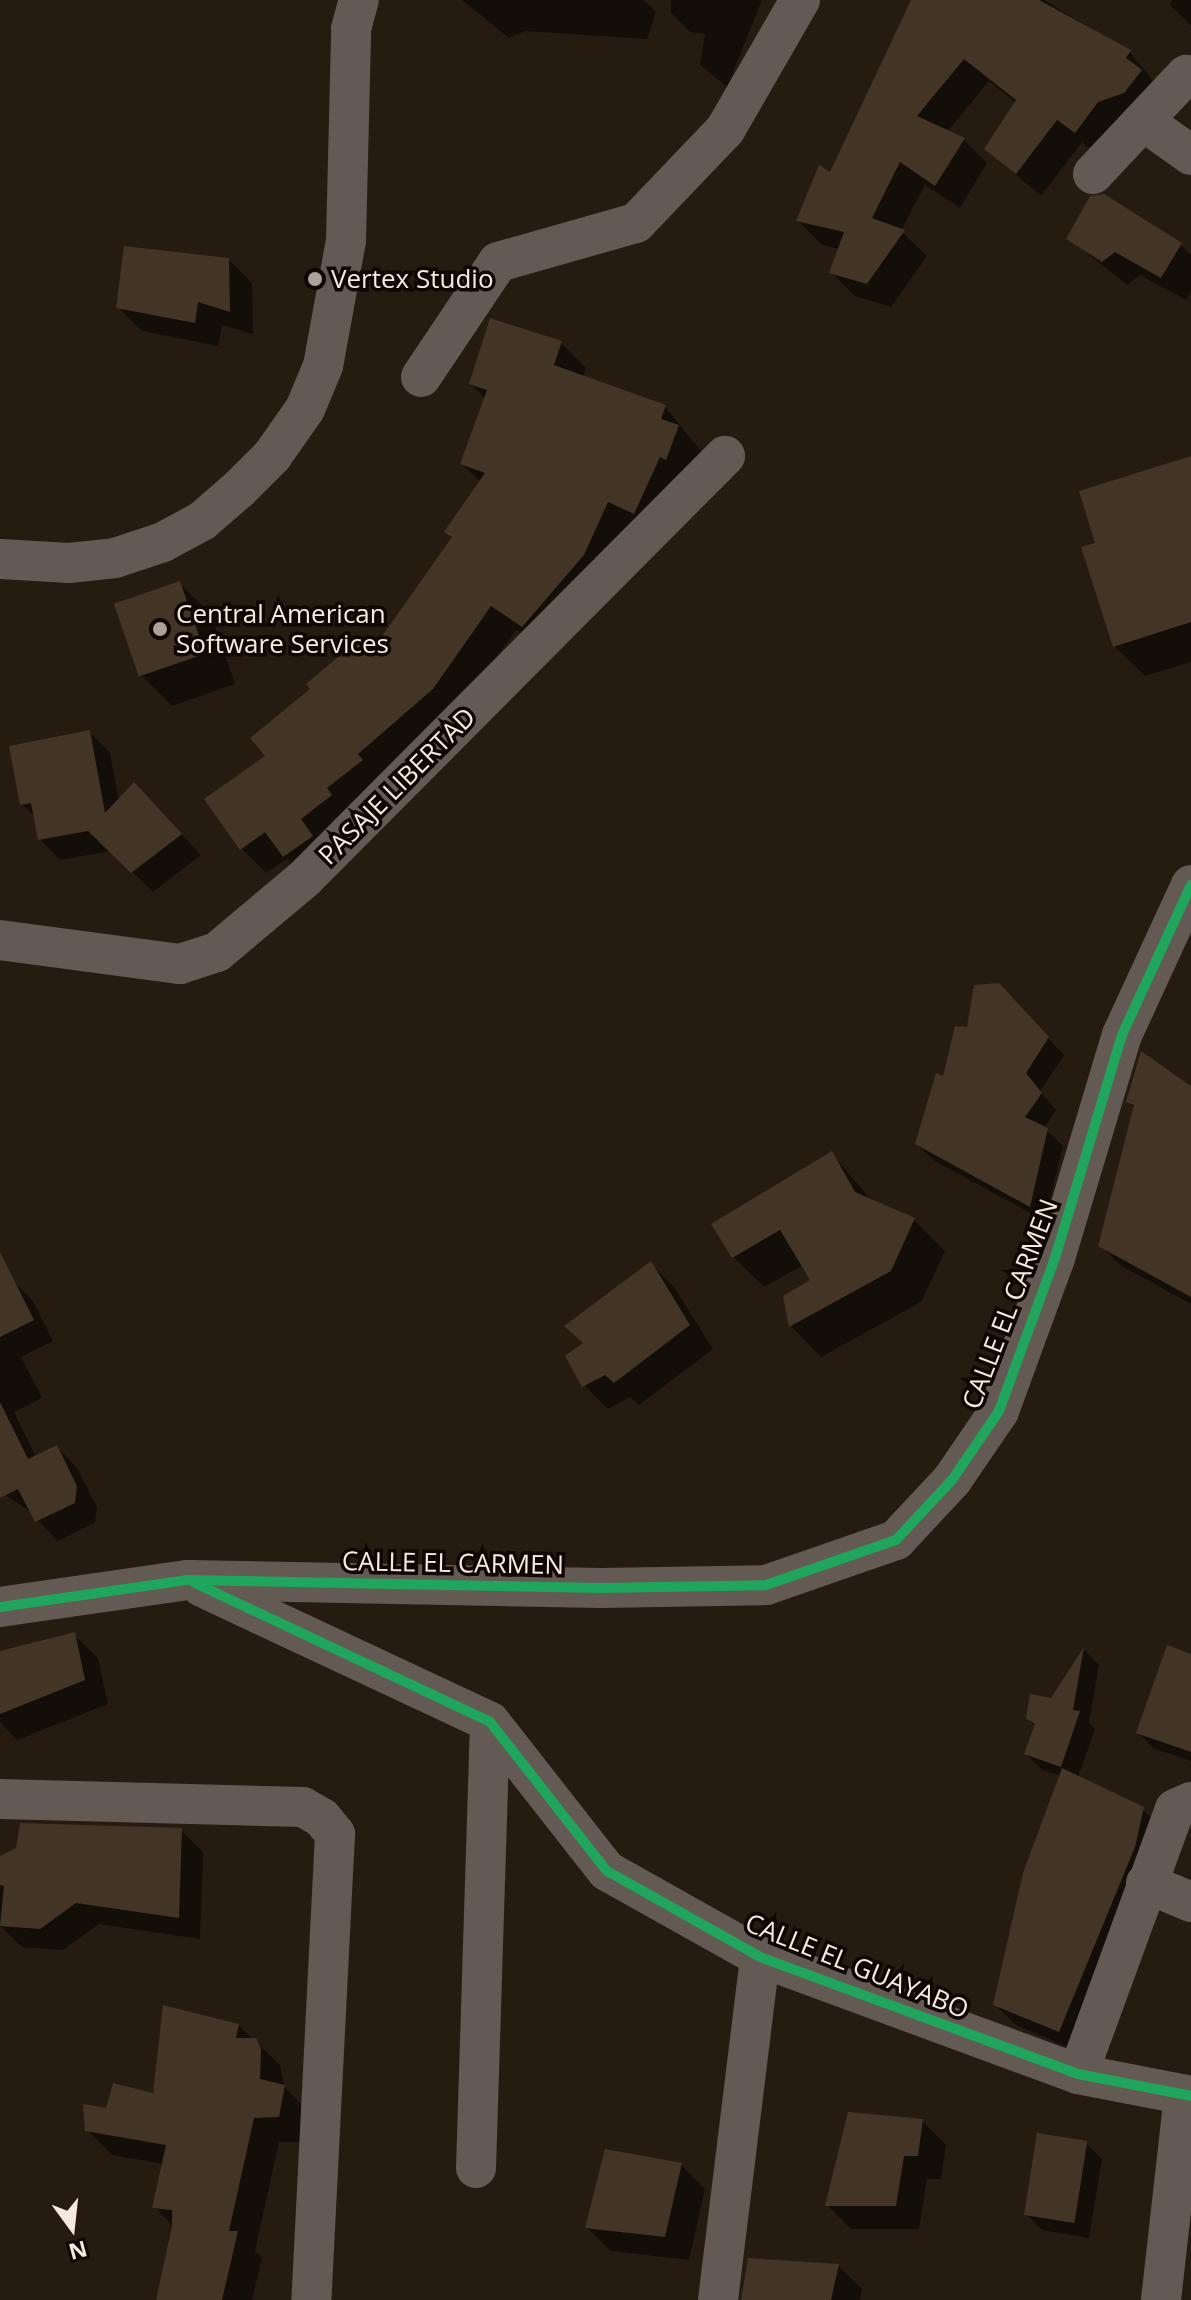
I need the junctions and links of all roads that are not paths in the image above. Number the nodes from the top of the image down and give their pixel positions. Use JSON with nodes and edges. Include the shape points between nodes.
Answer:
{"nodes":[{"id":1,"x":359,"y":0,"type":"edge"},
{"id":2,"x":800,"y":0,"type":"edge"},
{"id":3,"x":1186,"y":75,"type":"dead end"},
{"id":4,"x":1143,"y":121,"type":"junction"},
{"id":5,"x":1191,"y":155,"type":"edge"},
{"id":6,"x":1093,"y":174,"type":"dead end"},
{"id":7,"x":421,"y":377,"type":"dead end"},
{"id":8,"x":725,"y":456,"type":"dead end"},
{"id":9,"x":0,"y":559,"type":"edge"},
{"id":10,"x":1191,"y":885,"type":"edge"},
{"id":11,"x":0,"y":940,"type":"edge"},
{"id":12,"x":188,"y":1580,"type":"junction"},
{"id":13,"x":0,"y":1607,"type":"edge"},
{"id":14,"x":490,"y":1722,"type":"junction"},
{"id":15,"x":0,"y":1799,"type":"edge"},
{"id":16,"x":1191,"y":1802,"type":"edge"},
{"id":17,"x":1146,"y":1883,"type":"junction"},
{"id":18,"x":1191,"y":1902,"type":"edge"},
{"id":19,"x":760,"y":1957,"type":"junction"},
{"id":20,"x":1078,"y":2074,"type":"junction"},
{"id":21,"x":1188,"y":2095,"type":"edge"},
{"id":22,"x":476,"y":2168,"type":"dead end"},
{"id":23,"x":311,"y":2300,"type":"edge"},
{"id":24,"x":718,"y":2300,"type":"edge"},
{"id":25,"x":1161,"y":2300,"type":"edge"}],
"edges":[{"from":1,"to":9,"type":"street","via":[[351,29],[346,241],[323,366],[305,409],[272,456],[239,489],[202,521],[163,542],[115,558],[69,563]]},
{"from":2,"to":7,"type":"street","via":[[725,130],[636,223],[498,262]]},
{"from":3,"to":4,"type":"street"},
{"from":4,"to":5,"type":"street"},
{"from":4,"to":6,"type":"street"},
{"from":8,"to":11,"type":"street","name":"PASAJE LIBERTAD","via":[[304,879],[228,945],[180,964]]},
{"from":10,"to":12,"type":"street","name":"CALLE EL CARMEN","via":[[1122,1035],[1055,1258],[999,1411],[952,1480],[896,1540],[766,1585],[601,1588]]},
{"from":12,"to":13,"type":"street","name":"CALLE EL CARMEN"},
{"from":12,"to":14,"type":"street","name":"CALLE EL GUAYABO"},
{"from":14,"to":19,"type":"street","name":"CALLE EL GUAYABO","via":[[607,1871]]},
{"from":14,"to":22,"type":"street"},
{"from":15,"to":23,"type":"street","via":[[303,1807],[335,1834]]},
{"from":16,"to":17,"type":"street","via":[[1175,1809]]},
{"from":17,"to":18,"type":"street"},
{"from":17,"to":20,"type":"street"},
{"from":19,"to":20,"type":"street","name":"CALLE EL GUAYABO"},
{"from":19,"to":24,"type":"street"},
{"from":20,"to":21,"type":"street","name":"CALLE EL GUAYABO"},
{"from":21,"to":25,"type":"street"}]}
